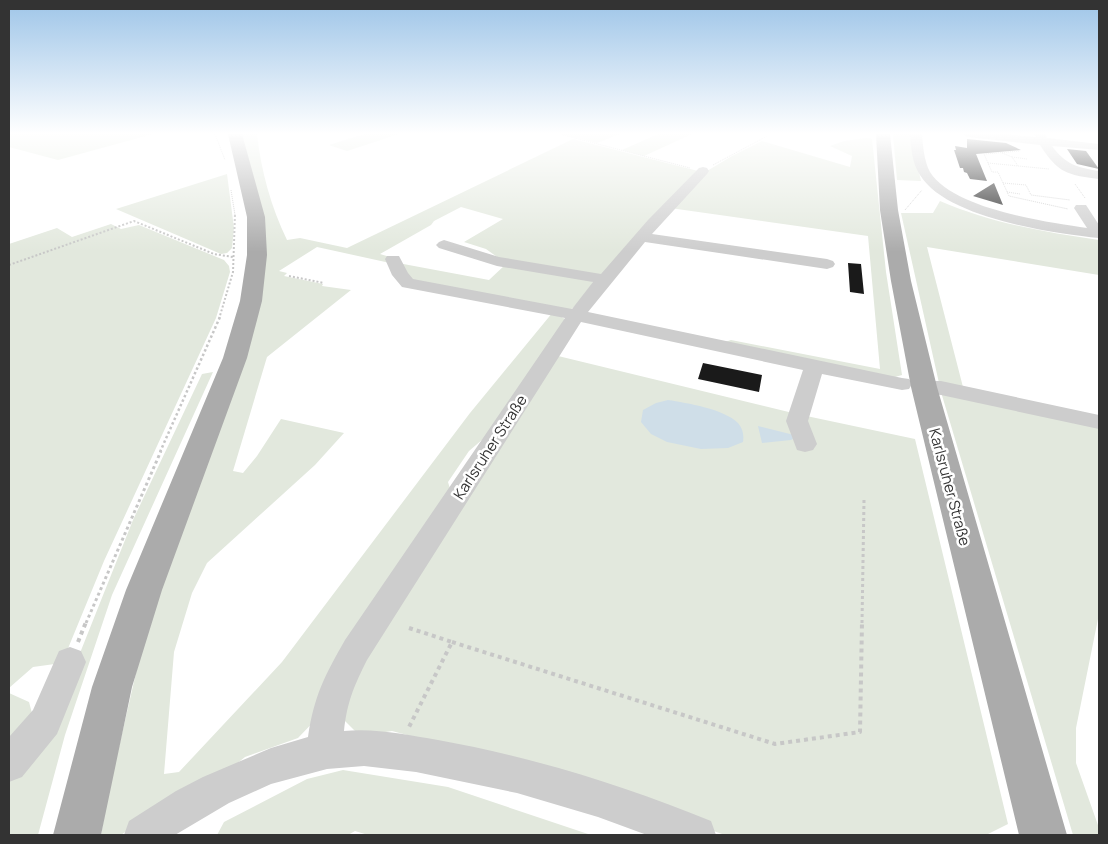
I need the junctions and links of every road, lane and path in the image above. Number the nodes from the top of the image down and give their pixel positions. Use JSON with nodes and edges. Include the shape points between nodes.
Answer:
{"nodes":[{"id":1,"x":246,"y":173,"type":"edge"},
{"id":2,"x":701,"y":173,"type":"edge"},
{"id":3,"x":886,"y":173,"type":"edge"},
{"id":4,"x":925,"y":173,"type":"edge"},
{"id":5,"x":999,"y":173,"type":"edge"},
{"id":6,"x":1070,"y":173,"type":"edge"},
{"id":7,"x":1086,"y":173,"type":"edge"},
{"id":8,"x":1099,"y":175,"type":"edge"},
{"id":9,"x":1003,"y":183,"type":"junction"},
{"id":10,"x":935,"y":184,"type":"junction"},
{"id":11,"x":230,"y":185,"type":"dead end"},
{"id":12,"x":1007,"y":192,"type":"junction"},
{"id":13,"x":1020,"y":194,"type":"dead end"},
{"id":14,"x":1078,"y":205,"type":"junction"},
{"id":15,"x":889,"y":210,"type":"junction"},
{"id":16,"x":1098,"y":234,"type":"edge"},
{"id":17,"x":640,"y":237,"type":"junction"},
{"id":18,"x":444,"y":245,"type":"dead end"},
{"id":19,"x":234,"y":257,"type":"junction"},
{"id":20,"x":393,"y":259,"type":"dead end"},
{"id":21,"x":827,"y":264,"type":"dead end"},
{"id":22,"x":9,"y":265,"type":"edge"},
{"id":23,"x":290,"y":276,"type":"dead end"},
{"id":24,"x":603,"y":279,"type":"junction"},
{"id":25,"x":324,"y":283,"type":"dead end"},
{"id":26,"x":576,"y":316,"type":"junction"},
{"id":27,"x":814,"y":366,"type":"junction"},
{"id":28,"x":913,"y":385,"type":"junction"},
{"id":29,"x":1099,"y":422,"type":"edge"},
{"id":30,"x":805,"y":444,"type":"dead end"},
{"id":31,"x":864,"y":500,"type":"dead end"},
{"id":32,"x":409,"y":628,"type":"dead end"},
{"id":33,"x":452,"y":642,"type":"junction"},
{"id":34,"x":70,"y":662,"type":"joint"},
{"id":35,"x":324,"y":751,"type":"junction"},
{"id":36,"x":397,"y":751,"type":"junction"},
{"id":37,"x":9,"y":764,"type":"edge"},
{"id":38,"x":77,"y":835,"type":"edge"},
{"id":39,"x":143,"y":835,"type":"edge"},
{"id":40,"x":697,"y":835,"type":"edge"},
{"id":41,"x":1043,"y":835,"type":"edge"}],
"edges":[{"from":1,"to":38,"type":"main road","via":[[256,217],[257,255],[250,301],[235,358],[144,590],[112,687]]},
{"from":2,"to":17,"type":"street","name":"Karlsruher Straße"},
{"from":3,"to":15,"type":"main road","name":"Karlsruher Straße"},
{"from":4,"to":10,"type":"street"},
{"from":5,"to":9,"type":"path"},
{"from":6,"to":14,"type":"path","via":[[1088,202]]},
{"from":7,"to":8,"type":"street"},
{"from":9,"to":12,"type":"path"},
{"from":9,"to":14,"type":"path","via":[[1026,186],[1031,195]]},
{"from":10,"to":15,"type":"path","via":[[926,184],[906,210]]},
{"from":10,"to":16,"type":"street","via":[[969,205],[1011,218]]},
{"from":11,"to":19,"type":"path","via":[[236,220]]},
{"from":12,"to":13,"type":"path"},
{"from":12,"to":14,"type":"path","via":[[1009,196],[1020,199]]},
{"from":14,"to":16,"type":"street"},
{"from":15,"to":28,"type":"main road","name":"Karlsruher Straße"},
{"from":17,"to":21,"type":"street"},
{"from":17,"to":24,"type":"street","name":"Karlsruher Straße"},
{"from":18,"to":24,"type":"street","via":[[497,261]]},
{"from":19,"to":22,"type":"path","via":[[214,254],[134,221]]},
{"from":19,"to":34,"type":"path","via":[[234,272],[220,317]]},
{"from":20,"to":26,"type":"street","via":[[398,274],[408,283]]},
{"from":23,"to":25,"type":"path"},
{"from":24,"to":26,"type":"street","name":"Karlsruher Straße"},
{"from":26,"to":27,"type":"street"},
{"from":26,"to":35,"type":"street","name":"Karlsruher Straße","via":[[356,650],[329,708]]},
{"from":27,"to":28,"type":"street"},
{"from":27,"to":30,"type":"street","via":[[797,421]]},
{"from":28,"to":29,"type":"street","via":[[941,388]]},
{"from":28,"to":41,"type":"main road","name":"Karlsruher Straße"},
{"from":31,"to":33,"type":"path","via":[[860,732],[775,744]]},
{"from":32,"to":33,"type":"path"},
{"from":33,"to":36,"type":"path"},
{"from":34,"to":37,"type":"street","via":[[45,722]]},
{"from":35,"to":36,"type":"street","via":[[355,748]]},
{"from":35,"to":39,"type":"street","via":[[288,759],[258,771],[203,798]]},
{"from":36,"to":40,"type":"street","via":[[482,766],[597,798]]}]}
